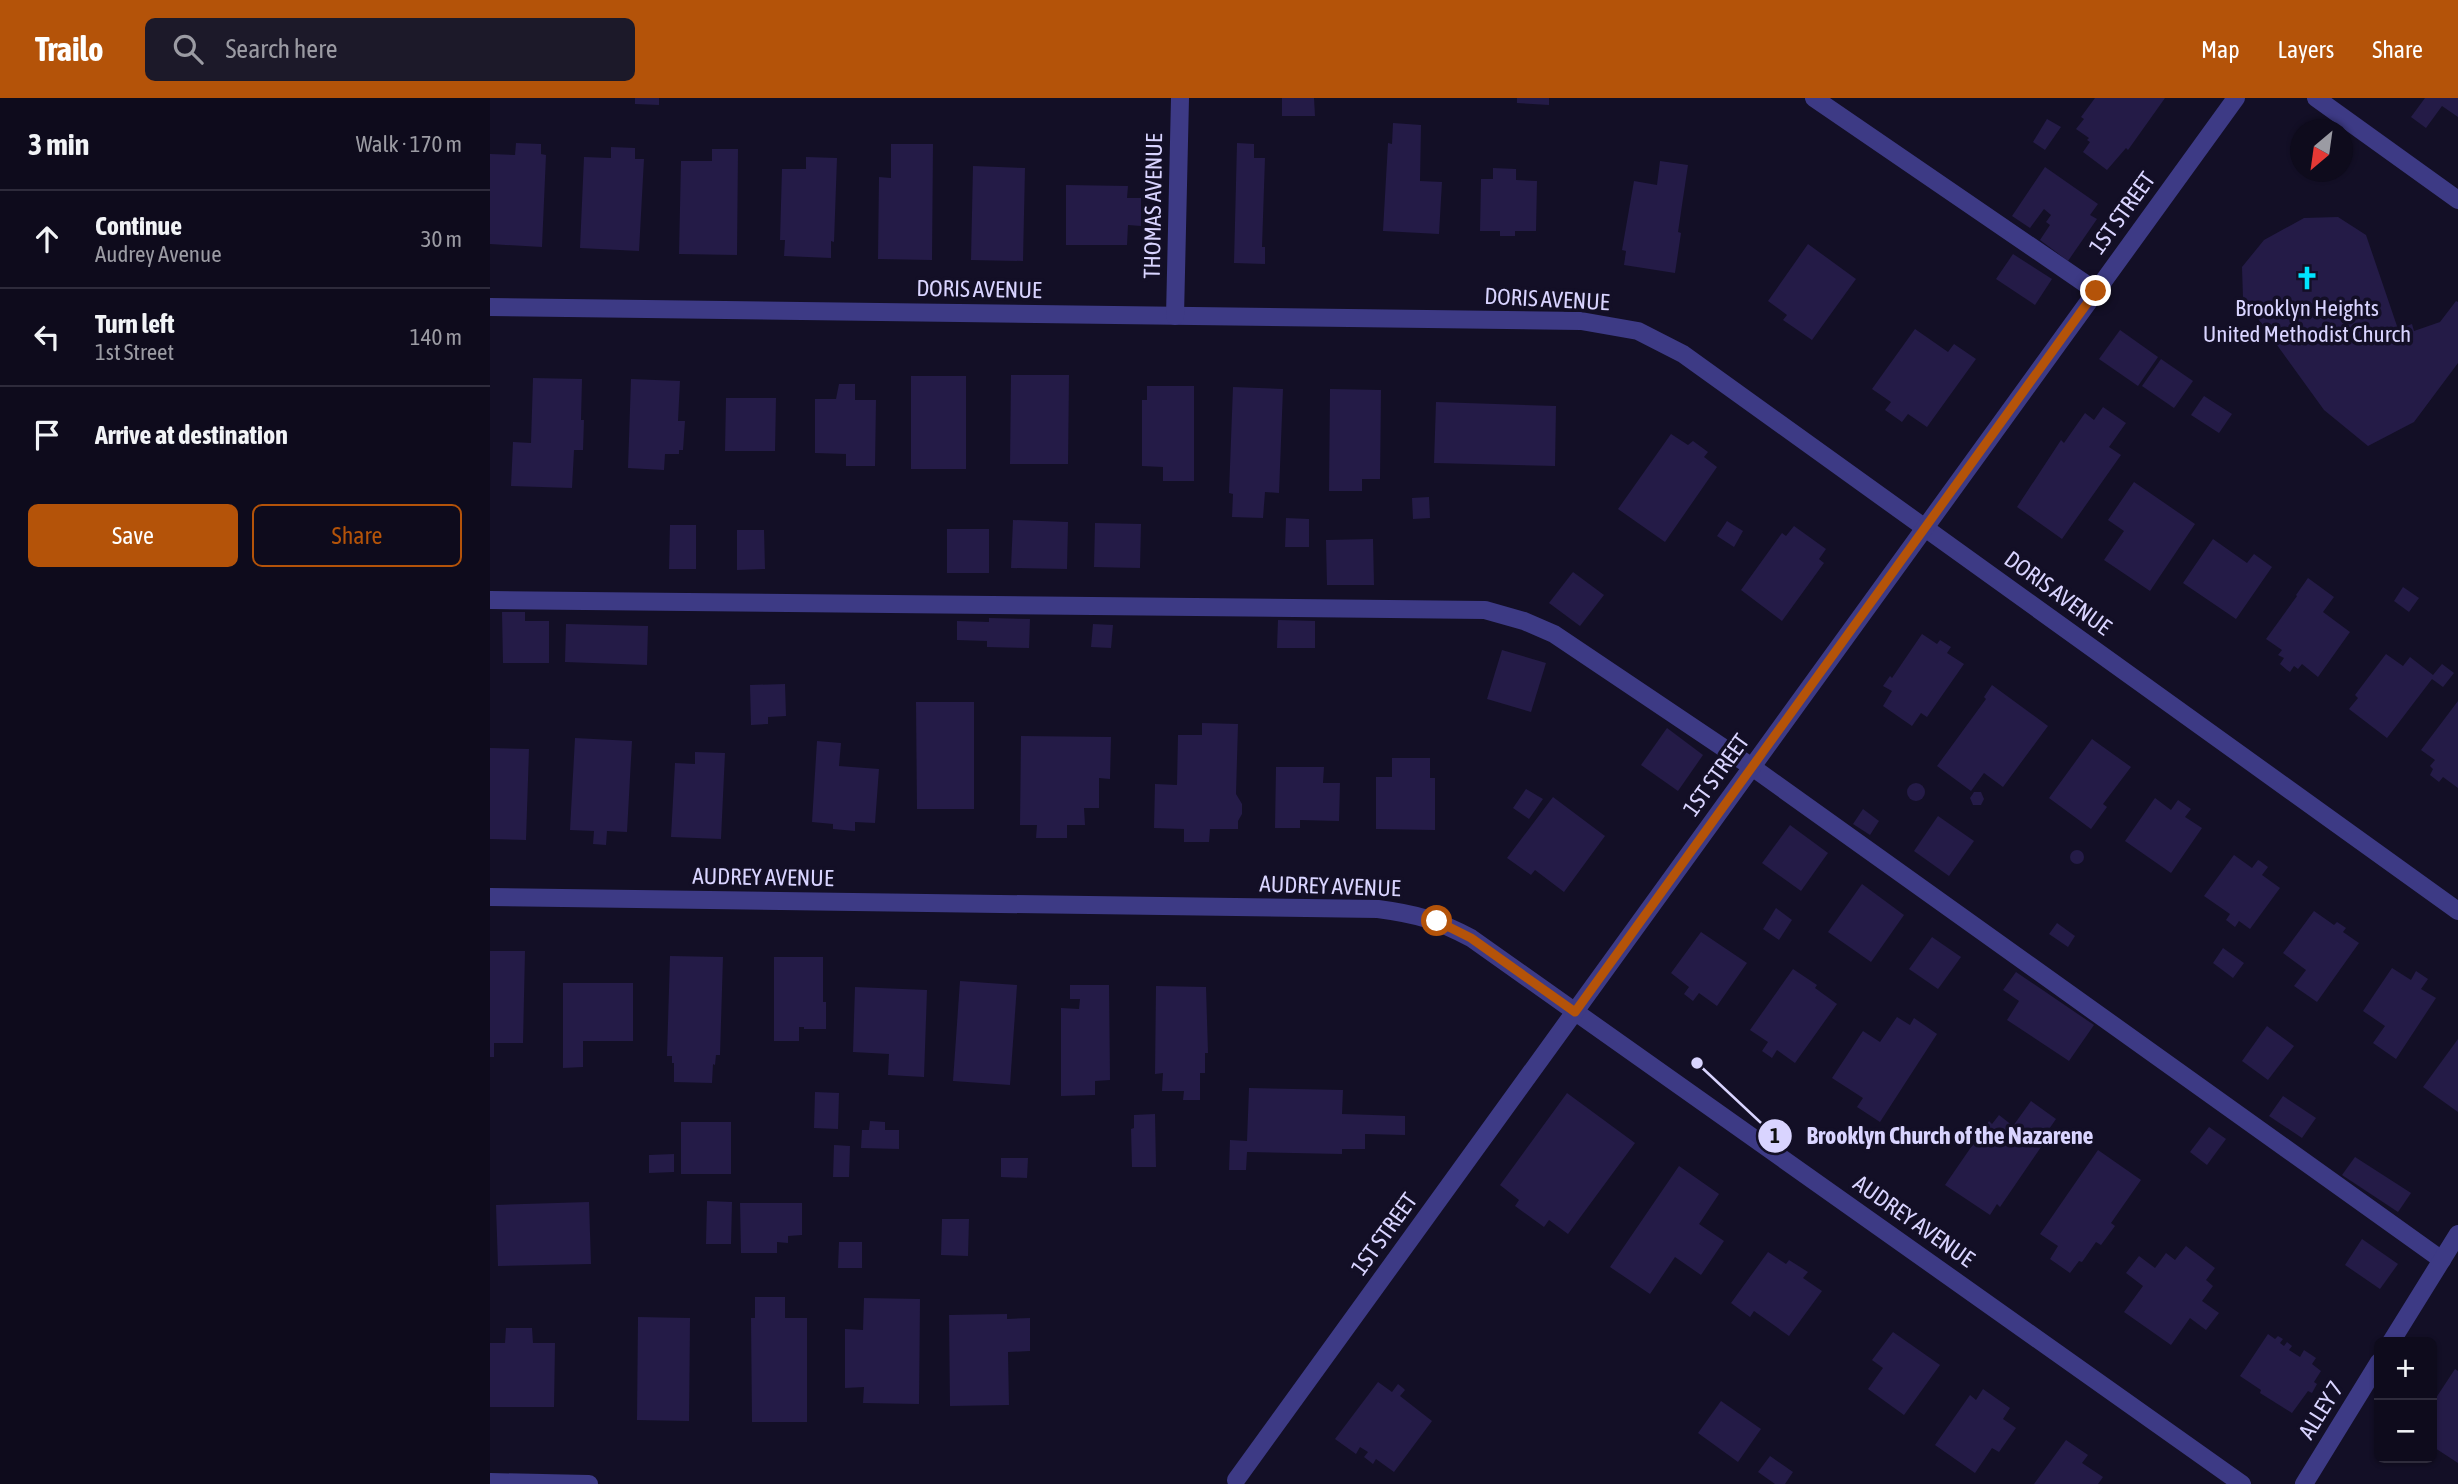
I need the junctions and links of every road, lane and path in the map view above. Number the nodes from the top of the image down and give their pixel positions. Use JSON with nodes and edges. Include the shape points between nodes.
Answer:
{"nodes":[{"id":1,"x":1180,"y":98,"type":"edge"},
{"id":2,"x":1814,"y":98,"type":"edge"},
{"id":3,"x":2236,"y":98,"type":"edge"},
{"id":4,"x":2316,"y":98,"type":"edge"},
{"id":5,"x":2458,"y":200,"type":"edge"},
{"id":6,"x":2096,"y":291,"type":"junction"},
{"id":7,"x":490,"y":307,"type":"edge"},
{"id":8,"x":1175,"y":316,"type":"junction"},
{"id":9,"x":1925,"y":528,"type":"junction"},
{"id":10,"x":490,"y":600,"type":"edge"},
{"id":11,"x":1752,"y":766,"type":"junction"},
{"id":12,"x":490,"y":897,"type":"edge"},
{"id":13,"x":2458,"y":911,"type":"edge"},
{"id":14,"x":1575,"y":1012,"type":"junction"},
{"id":15,"x":2458,"y":1234,"type":"edge"},
{"id":16,"x":2442,"y":1261,"type":"junction"},
{"id":17,"x":2394,"y":1337,"type":"edge"},
{"id":18,"x":2374,"y":1370,"type":"edge"},
{"id":19,"x":490,"y":1482,"type":"edge"},
{"id":20,"x":1234,"y":1483,"type":"edge"},
{"id":21,"x":589,"y":1484,"type":"edge"},
{"id":22,"x":2242,"y":1484,"type":"edge"},
{"id":23,"x":2304,"y":1484,"type":"edge"}],
"edges":[{"from":1,"to":8,"type":"street","name":"THOMAS AVENUE"},
{"from":2,"to":6,"type":"street"},
{"from":3,"to":6,"type":"street","name":"1ST STREET"},
{"from":4,"to":5,"type":"street"},
{"from":6,"to":9,"type":"street","name":"1ST STREET"},
{"from":7,"to":8,"type":"street","name":"DORIS AVENUE"},
{"from":8,"to":9,"type":"street","name":"DORIS AVENUE","via":[[1581,321],[1638,331],[1683,354]]},
{"from":9,"to":11,"type":"street","name":"1ST STREET"},
{"from":9,"to":13,"type":"street","name":"DORIS AVENUE"},
{"from":10,"to":11,"type":"street","via":[[1485,610],[1555,634]]},
{"from":11,"to":14,"type":"street","name":"1ST STREET"},
{"from":11,"to":16,"type":"street"},
{"from":12,"to":14,"type":"street","name":"AUDREY AVENUE","via":[[1378,909],[1437,921],[1471,938]]},
{"from":14,"to":20,"type":"street","name":"1ST STREET"},
{"from":14,"to":22,"type":"street","name":"AUDREY AVENUE"},
{"from":15,"to":16,"type":"street"},
{"from":16,"to":17,"type":"street"},
{"from":18,"to":23,"type":"street","name":"ALLEY 7"},
{"from":19,"to":21,"type":"street"}]}
